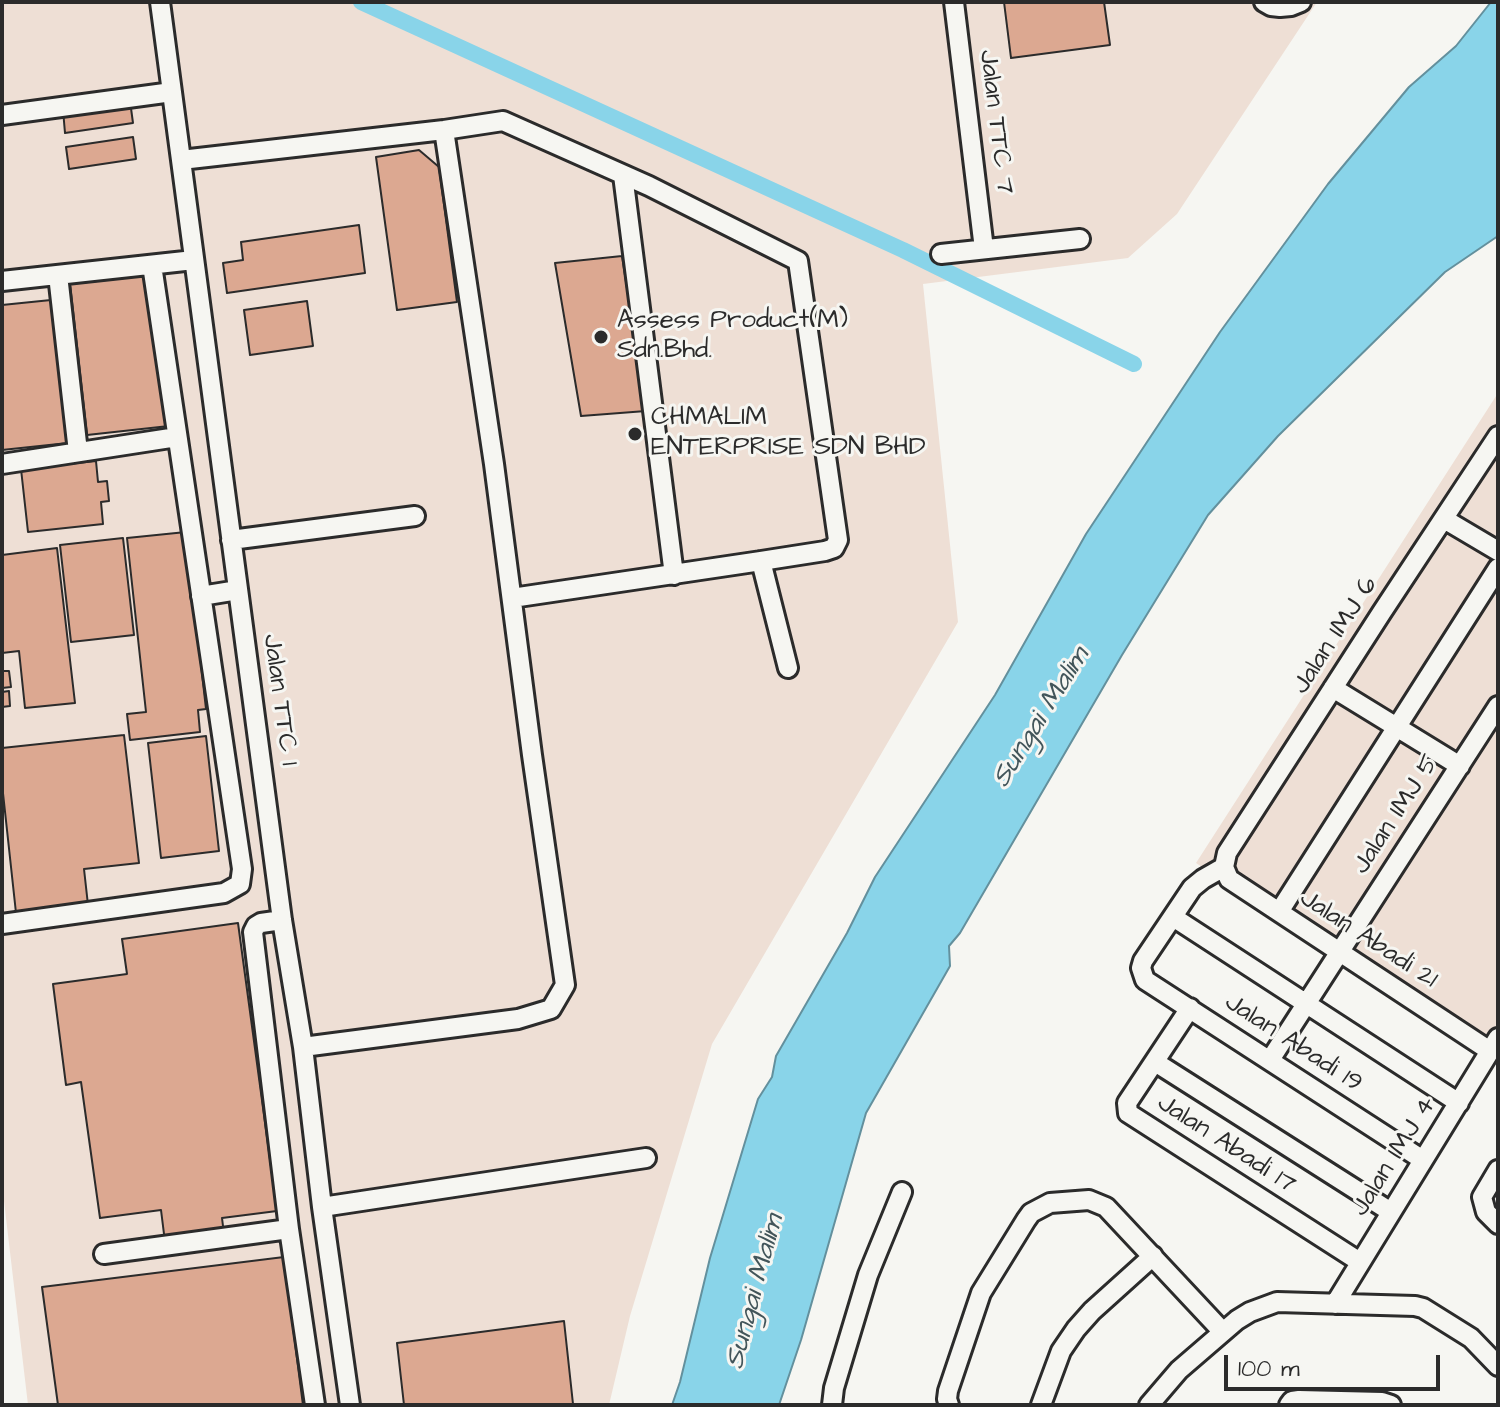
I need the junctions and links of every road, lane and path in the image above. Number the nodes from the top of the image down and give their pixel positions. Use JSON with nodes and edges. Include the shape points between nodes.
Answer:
{"nodes":[{"id":1,"x":160,"y":2,"type":"edge"},
{"id":2,"x":954,"y":2,"type":"edge"},
{"id":3,"x":1264,"y":2,"type":"edge"},
{"id":4,"x":1301,"y":2,"type":"edge"},
{"id":5,"x":172,"y":92,"type":"junction"},
{"id":6,"x":2,"y":115,"type":"edge"},
{"id":7,"x":444,"y":130,"type":"junction"},
{"id":8,"x":181,"y":160,"type":"junction"},
{"id":9,"x":623,"y":175,"type":"junction"},
{"id":10,"x":1080,"y":239,"type":"dead end"},
{"id":11,"x":984,"y":249,"type":"junction"},
{"id":12,"x":941,"y":254,"type":"dead end"},
{"id":13,"x":194,"y":260,"type":"junction"},
{"id":14,"x":152,"y":265,"type":"junction"},
{"id":15,"x":58,"y":275,"type":"junction"},
{"id":16,"x":2,"y":281,"type":"edge"},
{"id":17,"x":1498,"y":436,"type":"edge"},
{"id":18,"x":177,"y":437,"type":"junction"},
{"id":19,"x":78,"y":452,"type":"junction"},
{"id":20,"x":2,"y":464,"type":"edge"},
{"id":21,"x":415,"y":516,"type":"dead end"},
{"id":22,"x":1444,"y":519,"type":"junction"},
{"id":23,"x":231,"y":540,"type":"junction"},
{"id":24,"x":1498,"y":551,"type":"edge"},
{"id":25,"x":761,"y":561,"type":"junction"},
{"id":26,"x":1498,"y":568,"type":"edge"},
{"id":27,"x":674,"y":575,"type":"junction"},
{"id":28,"x":238,"y":590,"type":"junction"},
{"id":29,"x":201,"y":596,"type":"junction"},
{"id":30,"x":512,"y":598,"type":"junction"},
{"id":31,"x":788,"y":668,"type":"dead end"},
{"id":32,"x":1333,"y":688,"type":"junction"},
{"id":33,"x":1498,"y":706,"type":"edge"},
{"id":34,"x":1397,"y":727,"type":"junction"},
{"id":35,"x":1460,"y":766,"type":"junction"},
{"id":36,"x":1224,"y":867,"type":"junction"},
{"id":37,"x":1279,"y":912,"type":"junction"},
{"id":38,"x":1173,"y":917,"type":"junction"},
{"id":39,"x":282,"y":920,"type":"junction"},
{"id":40,"x":2,"y":924,"type":"edge"},
{"id":41,"x":1339,"y":952,"type":"junction"},
{"id":42,"x":1305,"y":1005,"type":"junction"},
{"id":43,"x":1190,"y":1008,"type":"junction"},
{"id":44,"x":1494,"y":1044,"type":"edge"},
{"id":45,"x":303,"y":1047,"type":"junction"},
{"id":46,"x":1270,"y":1060,"type":"junction"},
{"id":47,"x":1155,"y":1062,"type":"junction"},
{"id":48,"x":1459,"y":1103,"type":"junction"},
{"id":49,"x":646,"y":1158,"type":"dead end"},
{"id":50,"x":1423,"y":1160,"type":"junction"},
{"id":51,"x":1498,"y":1170,"type":"edge"},
{"id":52,"x":902,"y":1192,"type":"dead end"},
{"id":53,"x":322,"y":1207,"type":"junction"},
{"id":54,"x":1391,"y":1212,"type":"junction"},
{"id":55,"x":1498,"y":1224,"type":"edge"},
{"id":56,"x":289,"y":1229,"type":"junction"},
{"id":57,"x":104,"y":1254,"type":"dead end"},
{"id":58,"x":1153,"y":1256,"type":"junction"},
{"id":59,"x":1360,"y":1262,"type":"junction"},
{"id":60,"x":1335,"y":1304,"type":"junction"},
{"id":61,"x":1223,"y":1332,"type":"junction"},
{"id":62,"x":343,"y":1357,"type":"junction"},
{"id":63,"x":309,"y":1362,"type":"junction"},
{"id":64,"x":1498,"y":1366,"type":"edge"},
{"id":65,"x":1361,"y":1403,"type":"edge"},
{"id":66,"x":315,"y":1405,"type":"edge"},
{"id":67,"x":350,"y":1405,"type":"edge"},
{"id":68,"x":832,"y":1405,"type":"edge"},
{"id":69,"x":949,"y":1405,"type":"edge"},
{"id":70,"x":1041,"y":1405,"type":"edge"},
{"id":71,"x":1149,"y":1405,"type":"edge"},
{"id":72,"x":1289,"y":1405,"type":"edge"},
{"id":73,"x":1391,"y":1405,"type":"edge"}],
"edges":[{"from":1,"to":5,"type":"street","name":"Jalan TTC 1"},
{"from":2,"to":11,"type":"street","name":"Jalan TTC 7"},
{"from":3,"to":4,"type":"street","via":[[1280,7]]},
{"from":5,"to":6,"type":"street"},
{"from":5,"to":8,"type":"street","name":"Jalan TTC 1"},
{"from":7,"to":8,"type":"street"},
{"from":7,"to":9,"type":"street","via":[[503,121]]},
{"from":7,"to":30,"type":"street"},
{"from":8,"to":13,"type":"street","name":"Jalan TTC 1"},
{"from":9,"to":25,"type":"street","via":[[798,261],[838,540],[825,551]]},
{"from":9,"to":27,"type":"street"},
{"from":10,"to":11,"type":"street"},
{"from":11,"to":12,"type":"street"},
{"from":13,"to":14,"type":"street"},
{"from":13,"to":23,"type":"street","name":"Jalan TTC 1"},
{"from":14,"to":15,"type":"street"},
{"from":14,"to":18,"type":"street"},
{"from":15,"to":16,"type":"street"},
{"from":15,"to":19,"type":"street"},
{"from":17,"to":22,"type":"street","name":"Jalan IMJ 6"},
{"from":18,"to":19,"type":"street"},
{"from":18,"to":29,"type":"street"},
{"from":19,"to":20,"type":"street"},
{"from":21,"to":23,"type":"street"},
{"from":22,"to":24,"type":"street"},
{"from":22,"to":32,"type":"street","name":"Jalan IMJ 6"},
{"from":23,"to":28,"type":"street","name":"Jalan TTC 1"},
{"from":25,"to":27,"type":"street"},
{"from":25,"to":31,"type":"street"},
{"from":26,"to":34,"type":"street"},
{"from":27,"to":30,"type":"street"},
{"from":28,"to":29,"type":"street"},
{"from":28,"to":39,"type":"street","name":"Jalan TTC 1"},
{"from":29,"to":40,"type":"street","via":[[240,884],[224,893]]},
{"from":30,"to":45,"type":"street","via":[[565,985],[551,1009],[518,1019]]},
{"from":32,"to":34,"type":"street"},
{"from":32,"to":36,"type":"street","name":"Jalan IMJ 6","via":[[1227,853]]},
{"from":33,"to":35,"type":"street","name":"Jalan IMJ 5"},
{"from":34,"to":35,"type":"street"},
{"from":34,"to":37,"type":"street"},
{"from":35,"to":41,"type":"street","name":"Jalan IMJ 5"},
{"from":36,"to":37,"type":"street","name":"Jalan Abadi 21","via":[[1229,879]]},
{"from":36,"to":38,"type":"street","via":[[1192,888]]},
{"from":37,"to":41,"type":"street","name":"Jalan Abadi 21"},
{"from":38,"to":42,"type":"street"},
{"from":38,"to":43,"type":"street","name":"Jalan Abadi 19","via":[[1141,968],[1145,980]]},
{"from":39,"to":45,"type":"street","name":"Jalan TTC 1"},
{"from":39,"to":56,"type":"street","via":[[261,923],[253,932]]},
{"from":41,"to":42,"type":"street","name":"Jalan IMJ 5"},
{"from":41,"to":44,"type":"street","name":"Jalan Abadi 21"},
{"from":42,"to":46,"type":"street","name":"Jalan IMJ 5"},
{"from":42,"to":48,"type":"street"},
{"from":43,"to":46,"type":"street","name":"Jalan Abadi 19"},
{"from":43,"to":47,"type":"street","name":"Jalan Abadi 17"},
{"from":44,"to":48,"type":"street","name":"Jalan IMJ 4"},
{"from":45,"to":53,"type":"street","name":"Jalan TTC 1"},
{"from":46,"to":50,"type":"street","name":"Jalan Abadi 19"},
{"from":47,"to":54,"type":"street"},
{"from":47,"to":59,"type":"street","name":"Jalan Abadi 17","via":[[1127,1103],[1128,1113]]},
{"from":48,"to":50,"type":"street","name":"Jalan IMJ 4"},
{"from":49,"to":53,"type":"street"},
{"from":50,"to":54,"type":"street","name":"Jalan IMJ 4"},
{"from":51,"to":55,"type":"street","via":[[1482,1197],[1486,1212]]},
{"from":52,"to":68,"type":"street","via":[[868,1275]]},
{"from":53,"to":62,"type":"street","name":"Jalan TTC 1"},
{"from":54,"to":59,"type":"street","name":"Jalan IMJ 4"},
{"from":56,"to":57,"type":"street"},
{"from":56,"to":63,"type":"street"},
{"from":58,"to":61,"type":"street"},
{"from":58,"to":69,"type":"street","via":[[1097,1202],[1050,1203],[1031,1213],[981,1293],[948,1391]]},
{"from":58,"to":70,"type":"street","via":[[1076,1329],[1061,1351]]},
{"from":59,"to":60,"type":"street","name":"Jalan IMJ 4"},
{"from":60,"to":61,"type":"street","via":[[1277,1302],[1250,1312]]},
{"from":60,"to":64,"type":"street","via":[[1423,1308],[1471,1338]]},
{"from":61,"to":71,"type":"street"},
{"from":62,"to":63,"type":"street"},
{"from":62,"to":67,"type":"street","name":"Jalan TTC 1"},
{"from":63,"to":66,"type":"street"},
{"from":65,"to":72,"type":"street","via":[[1299,1400]]},
{"from":65,"to":73,"type":"street"}]}
